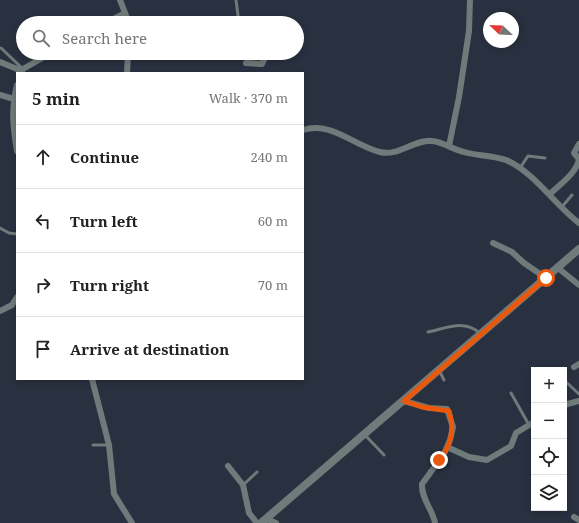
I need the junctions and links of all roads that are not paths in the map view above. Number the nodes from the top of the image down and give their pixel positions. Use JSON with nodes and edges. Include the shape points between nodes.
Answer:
{"nodes":[{"id":1,"x":120,"y":0,"type":"edge"},
{"id":2,"x":236,"y":0,"type":"edge"},
{"id":3,"x":470,"y":0,"type":"edge"},
{"id":4,"x":125,"y":13,"type":"junction"},
{"id":5,"x":119,"y":16,"type":"edge"},
{"id":6,"x":126,"y":16,"type":"edge"},
{"id":7,"x":237,"y":16,"type":"edge"},
{"id":8,"x":1,"y":48,"type":"edge"},
{"id":9,"x":40,"y":60,"type":"edge"},
{"id":10,"x":128,"y":60,"type":"edge"},
{"id":11,"x":264,"y":60,"type":"edge"},
{"id":12,"x":0,"y":62,"type":"edge"},
{"id":13,"x":246,"y":63,"type":"dead end"},
{"id":14,"x":22,"y":71,"type":"edge"},
{"id":15,"x":127,"y":72,"type":"edge"},
{"id":16,"x":16,"y":90,"type":"edge"},
{"id":17,"x":0,"y":95,"type":"edge"},
{"id":18,"x":14,"y":99,"type":"junction"},
{"id":19,"x":304,"y":130,"type":"edge"},
{"id":20,"x":579,"y":144,"type":"edge"},
{"id":21,"x":16,"y":145,"type":"edge"},
{"id":22,"x":448,"y":146,"type":"junction"},
{"id":23,"x":545,"y":158,"type":"dead end"},
{"id":24,"x":519,"y":169,"type":"junction"},
{"id":25,"x":550,"y":194,"type":"junction"},
{"id":26,"x":572,"y":196,"type":"dead end"},
{"id":27,"x":561,"y":208,"type":"junction"},
{"id":28,"x":579,"y":224,"type":"edge"},
{"id":29,"x":0,"y":228,"type":"edge"},
{"id":30,"x":16,"y":234,"type":"edge"},
{"id":31,"x":493,"y":243,"type":"dead end"},
{"id":32,"x":579,"y":249,"type":"edge"},
{"id":33,"x":558,"y":268,"type":"junction"},
{"id":34,"x":546,"y":278,"type":"junction"},
{"id":35,"x":579,"y":285,"type":"edge"},
{"id":36,"x":14,"y":305,"type":"edge"},
{"id":37,"x":0,"y":311,"type":"edge"},
{"id":38,"x":428,"y":332,"type":"dead end"},
{"id":39,"x":482,"y":334,"type":"junction"},
{"id":40,"x":440,"y":370,"type":"junction"},
{"id":41,"x":92,"y":380,"type":"edge"},
{"id":42,"x":444,"y":380,"type":"dead end"},
{"id":43,"x":567,"y":383,"type":"edge"},
{"id":44,"x":511,"y":392,"type":"dead end"},
{"id":45,"x":579,"y":394,"type":"edge"},
{"id":46,"x":579,"y":400,"type":"edge"},
{"id":47,"x":404,"y":401,"type":"junction"},
{"id":48,"x":567,"y":404,"type":"edge"},
{"id":49,"x":531,"y":424,"type":"edge"},
{"id":50,"x":365,"y":435,"type":"junction"},
{"id":51,"x":93,"y":445,"type":"dead end"},
{"id":52,"x":109,"y":445,"type":"junction"},
{"id":53,"x":447,"y":447,"type":"junction"},
{"id":54,"x":384,"y":455,"type":"dead end"},
{"id":55,"x":228,"y":466,"type":"dead end"},
{"id":56,"x":257,"y":472,"type":"dead end"},
{"id":57,"x":243,"y":484,"type":"junction"},
{"id":58,"x":264,"y":521,"type":"edge"},
{"id":59,"x":132,"y":523,"type":"edge"},
{"id":60,"x":257,"y":523,"type":"edge"},
{"id":61,"x":276,"y":523,"type":"edge"},
{"id":62,"x":436,"y":523,"type":"edge"}],
"edges":[{"from":1,"to":4,"type":"street"},
{"from":2,"to":7,"type":"lane"},
{"from":3,"to":22,"type":"street","via":[[469,31],[459,97]]},
{"from":4,"to":5,"type":"street"},
{"from":4,"to":6,"type":"street"},
{"from":8,"to":14,"type":"lane"},
{"from":9,"to":14,"type":"street"},
{"from":10,"to":15,"type":"street"},
{"from":11,"to":13,"type":"street","via":[[262,63]]},
{"from":12,"to":14,"type":"street"},
{"from":16,"to":18,"type":"street"},
{"from":17,"to":18,"type":"street"},
{"from":18,"to":21,"type":"street","via":[[13,126]]},
{"from":19,"to":22,"type":"street","via":[[312,128],[333,131],[367,148],[388,154],[431,141]]},
{"from":20,"to":25,"type":"street","via":[[574,153],[579,159],[578,163],[572,173]]},
{"from":22,"to":24,"type":"street","via":[[466,153],[506,160]]},
{"from":23,"to":24,"type":"lane","via":[[528,156]]},
{"from":24,"to":25,"type":"street"},
{"from":25,"to":27,"type":"street"},
{"from":26,"to":27,"type":"lane"},
{"from":27,"to":28,"type":"street"},
{"from":29,"to":30,"type":"lane"},
{"from":31,"to":34,"type":"street","via":[[512,252]]},
{"from":32,"to":33,"type":"street"},
{"from":33,"to":34,"type":"street"},
{"from":33,"to":35,"type":"street"},
{"from":34,"to":39,"type":"street"},
{"from":36,"to":37,"type":"street"},
{"from":38,"to":39,"type":"lane","via":[[464,325]]},
{"from":39,"to":40,"type":"street"},
{"from":40,"to":42,"type":"lane"},
{"from":40,"to":47,"type":"street"},
{"from":41,"to":52,"type":"street"},
{"from":43,"to":45,"type":"lane"},
{"from":44,"to":49,"type":"lane"},
{"from":46,"to":48,"type":"street"},
{"from":47,"to":50,"type":"street"},
{"from":47,"to":53,"type":"street","via":[[449,411],[453,427]]},
{"from":49,"to":53,"type":"street","via":[[514,435],[510,446],[487,460],[472,458]]},
{"from":50,"to":54,"type":"lane"},
{"from":50,"to":58,"type":"street"},
{"from":51,"to":52,"type":"lane"},
{"from":52,"to":59,"type":"street","via":[[114,494]]},
{"from":53,"to":62,"type":"street","via":[[422,484],[427,504]]},
{"from":55,"to":57,"type":"street"},
{"from":56,"to":57,"type":"lane"},
{"from":57,"to":60,"type":"street","via":[[249,513]]},
{"from":58,"to":61,"type":"street"}]}
